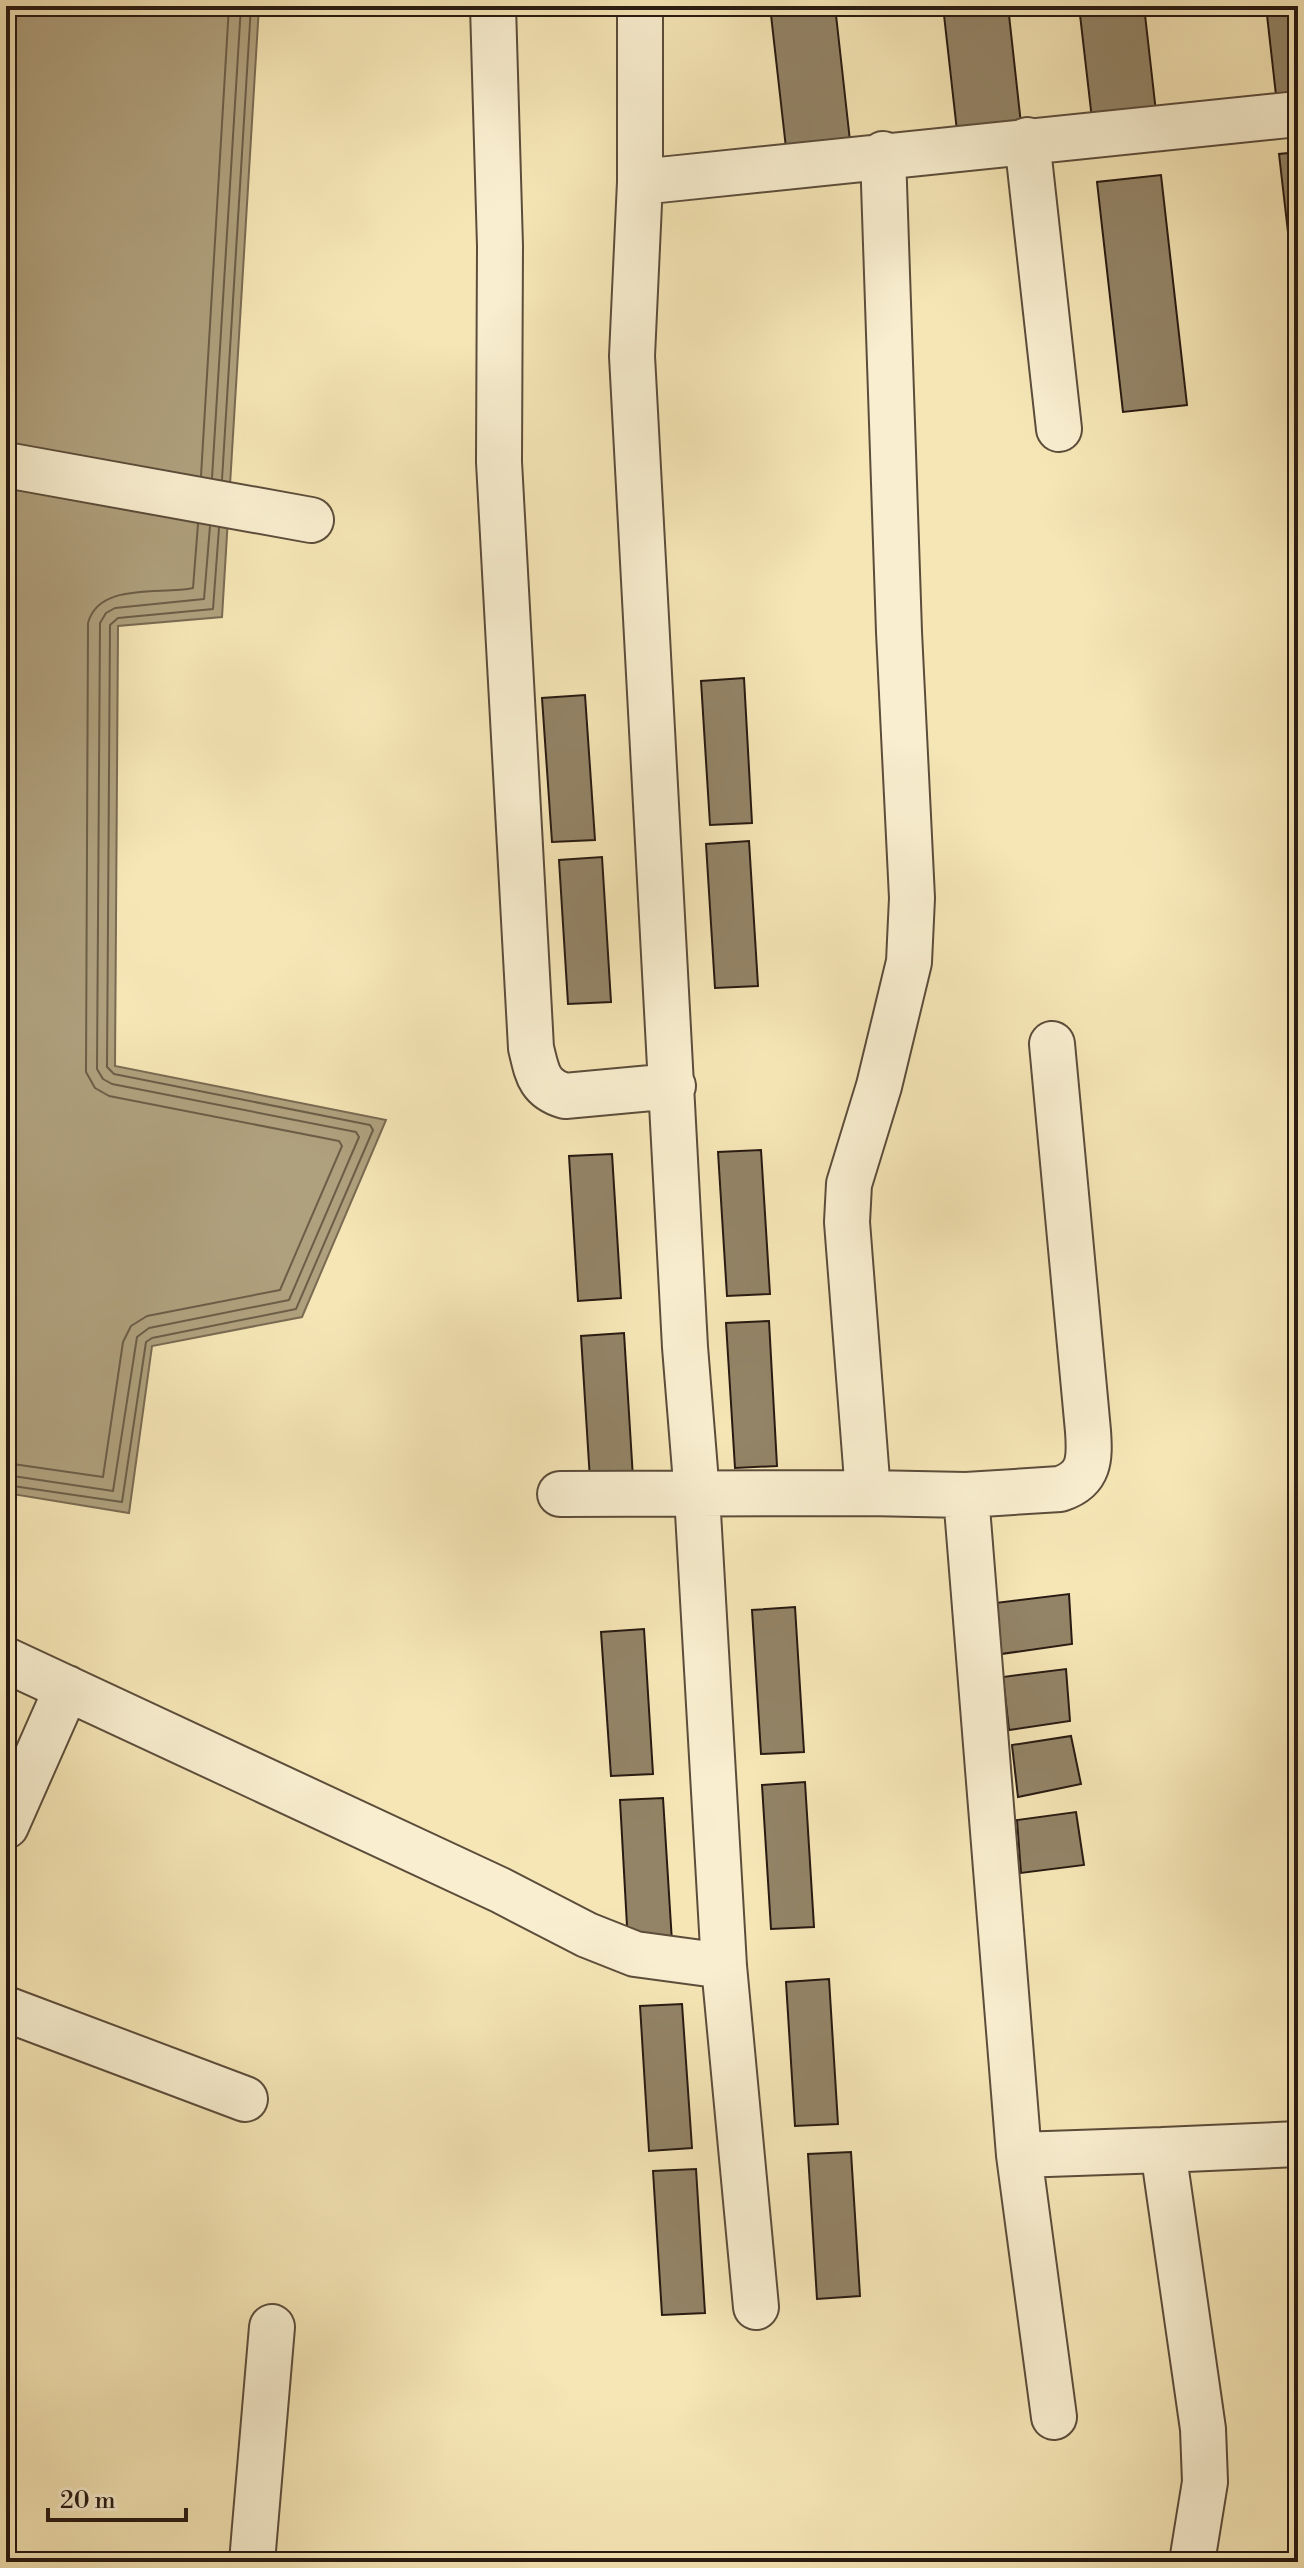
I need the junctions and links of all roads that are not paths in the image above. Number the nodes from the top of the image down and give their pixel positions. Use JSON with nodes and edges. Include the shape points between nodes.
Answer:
{"nodes":[{"id":1,"x":493,"y":6,"type":"edge"},
{"id":2,"x":640,"y":6,"type":"edge"},
{"id":3,"x":1298,"y":114,"type":"edge"},
{"id":4,"x":1027,"y":140,"type":"junction"},
{"id":5,"x":883,"y":154,"type":"junction"},
{"id":6,"x":640,"y":182,"type":"junction"},
{"id":7,"x":1059,"y":429,"type":"dead end"},
{"id":8,"x":6,"y":465,"type":"edge"},
{"id":9,"x":311,"y":520,"type":"dead end"},
{"id":10,"x":1052,"y":1044,"type":"dead end"},
{"id":11,"x":673,"y":1086,"type":"junction"},
{"id":12,"x":868,"y":1493,"type":"junction"},
{"id":13,"x":560,"y":1494,"type":"dead end"},
{"id":14,"x":697,"y":1495,"type":"junction"},
{"id":15,"x":966,"y":1495,"type":"junction"},
{"id":16,"x":6,"y":1660,"type":"edge"},
{"id":17,"x":67,"y":1688,"type":"junction"},
{"id":18,"x":6,"y":1826,"type":"edge"},
{"id":19,"x":724,"y":1966,"type":"junction"},
{"id":20,"x":6,"y":2009,"type":"edge"},
{"id":21,"x":245,"y":2099,"type":"dead end"},
{"id":22,"x":1298,"y":2144,"type":"edge"},
{"id":23,"x":1163,"y":2150,"type":"junction"},
{"id":24,"x":1019,"y":2155,"type":"junction"},
{"id":25,"x":756,"y":2307,"type":"dead end"},
{"id":26,"x":272,"y":2327,"type":"dead end"},
{"id":27,"x":1054,"y":2417,"type":"dead end"},
{"id":28,"x":252,"y":2562,"type":"edge"},
{"id":29,"x":1192,"y":2562,"type":"edge"}],
"edges":[{"from":1,"to":11,"type":"street","via":[[499,462],[531,1048],[539,1081],[565,1096]]},
{"from":2,"to":6,"type":"street"},
{"from":3,"to":4,"type":"street"},
{"from":4,"to":5,"type":"street"},
{"from":4,"to":7,"type":"street"},
{"from":5,"to":6,"type":"street"},
{"from":5,"to":12,"type":"street","via":[[912,898],[909,962],[849,1184],[847,1222]]},
{"from":6,"to":11,"type":"street","via":[[632,356]]},
{"from":8,"to":9,"type":"street"},
{"from":10,"to":15,"type":"street","via":[[1089,1456],[1085,1475],[1060,1489]]},
{"from":11,"to":14,"type":"street"},
{"from":12,"to":14,"type":"street"},
{"from":12,"to":15,"type":"street"},
{"from":13,"to":14,"type":"street"},
{"from":14,"to":19,"type":"street"},
{"from":15,"to":24,"type":"street"},
{"from":16,"to":17,"type":"street"},
{"from":17,"to":18,"type":"street"},
{"from":17,"to":19,"type":"street","via":[[587,1935],[635,1954]]},
{"from":19,"to":25,"type":"street"},
{"from":20,"to":21,"type":"street"},
{"from":22,"to":23,"type":"street"},
{"from":23,"to":24,"type":"street"},
{"from":23,"to":29,"type":"street","via":[[1203,2429],[1205,2482]]},
{"from":24,"to":27,"type":"street"},
{"from":26,"to":28,"type":"street"}]}
